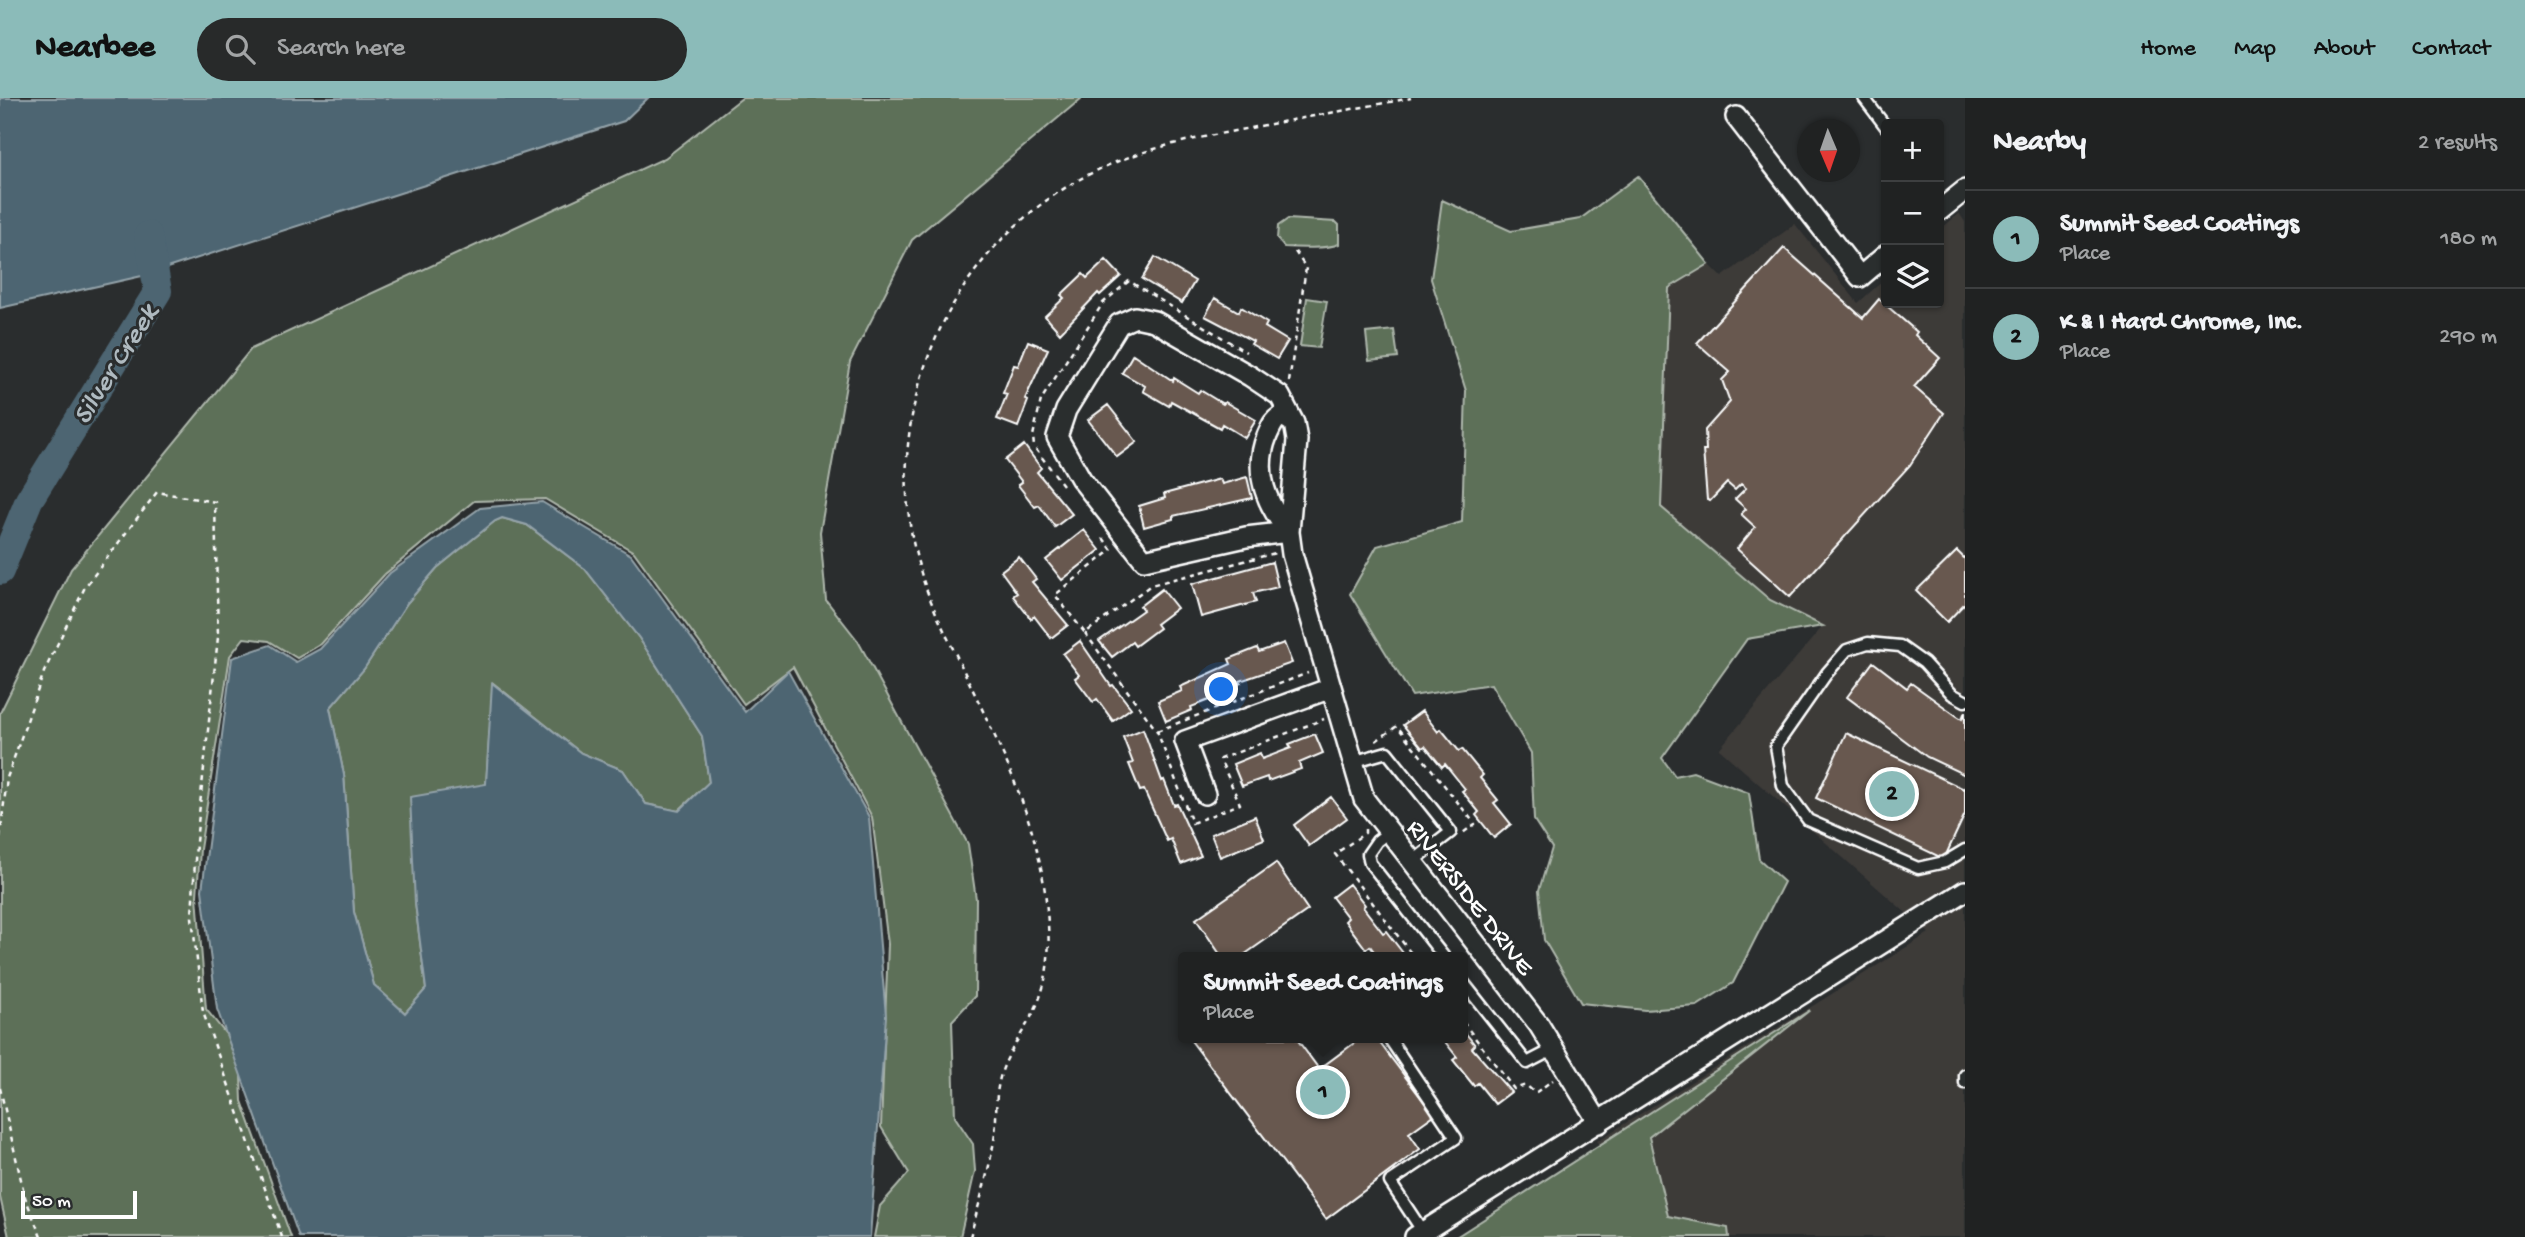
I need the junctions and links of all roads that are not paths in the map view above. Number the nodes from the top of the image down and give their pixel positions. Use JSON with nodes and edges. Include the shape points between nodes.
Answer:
{"nodes":[{"id":1,"x":1864,"y":98,"type":"edge"},
{"id":2,"x":1736,"y":117,"type":"dead end"},
{"id":3,"x":1881,"y":120,"type":"edge"},
{"id":4,"x":1965,"y":190,"type":"edge"},
{"id":5,"x":1944,"y":202,"type":"edge"},
{"id":6,"x":1881,"y":259,"type":"edge"},
{"id":7,"x":1294,"y":423,"type":"junction"},
{"id":8,"x":1289,"y":532,"type":"junction"},
{"id":9,"x":1331,"y":688,"type":"junction"},
{"id":10,"x":1965,"y":701,"type":"edge"},
{"id":11,"x":1352,"y":762,"type":"junction"},
{"id":12,"x":1205,"y":794,"type":"dead end"},
{"id":13,"x":1389,"y":832,"type":"junction"},
{"id":14,"x":1965,"y":850,"type":"edge"},
{"id":15,"x":1412,"y":862,"type":"junction"},
{"id":16,"x":1965,"y":891,"type":"edge"},
{"id":17,"x":1440,"y":952,"type":"edge"},
{"id":18,"x":1468,"y":988,"type":"edge"},
{"id":19,"x":1392,"y":1043,"type":"edge"},
{"id":20,"x":1554,"y":1049,"type":"junction"},
{"id":21,"x":1965,"y":1075,"type":"edge"},
{"id":22,"x":1965,"y":1083,"type":"edge"},
{"id":23,"x":1599,"y":1123,"type":"junction"},
{"id":24,"x":1419,"y":1235,"type":"edge"}],
"edges":[{"from":1,"to":3,"type":"lane"},
{"from":2,"to":6,"type":"street","via":[[1860,277]]},
{"from":4,"to":5,"type":"street"},
{"from":7,"to":8,"type":"street","via":[[1297,440]]},
{"from":7,"to":8,"type":"street","via":[[1283,416],[1273,422],[1261,459],[1266,496]]},
{"from":7,"to":8,"type":"street","via":[[1280,396],[1154,321],[1135,317],[1119,324],[1066,410],[1057,437],[1081,479],[1144,561],[1245,537]]},
{"from":8,"to":9,"type":"street","name":"RIVERSIDE DRIVE"},
{"from":9,"to":11,"type":"street","name":"RIVERSIDE DRIVE"},
{"from":9,"to":12,"type":"street","via":[[1185,741]]},
{"from":10,"to":14,"type":"lane","via":[[1900,646],[1868,643],[1847,650],[1776,746],[1783,786],[1808,820],[1918,868],[1945,862]]},
{"from":11,"to":13,"type":"street","name":"RIVERSIDE DRIVE","via":[[1364,799]]},
{"from":11,"to":15,"type":"lane","via":[[1387,752],[1451,832]]},
{"from":13,"to":15,"type":"street","name":"RIVERSIDE DRIVE"},
{"from":13,"to":17,"type":"lane","via":[[1368,854],[1370,863]]},
{"from":15,"to":20,"type":"street","name":"RIVERSIDE DRIVE"},
{"from":16,"to":23,"type":"street"},
{"from":18,"to":20,"type":"lane","via":[[1527,1063]]},
{"from":19,"to":24,"type":"lane","via":[[1456,1138],[1390,1182]]},
{"from":20,"to":23,"type":"street","name":"RIVERSIDE DRIVE"},
{"from":21,"to":22,"type":"lane"},
{"from":23,"to":24,"type":"street"}]}
